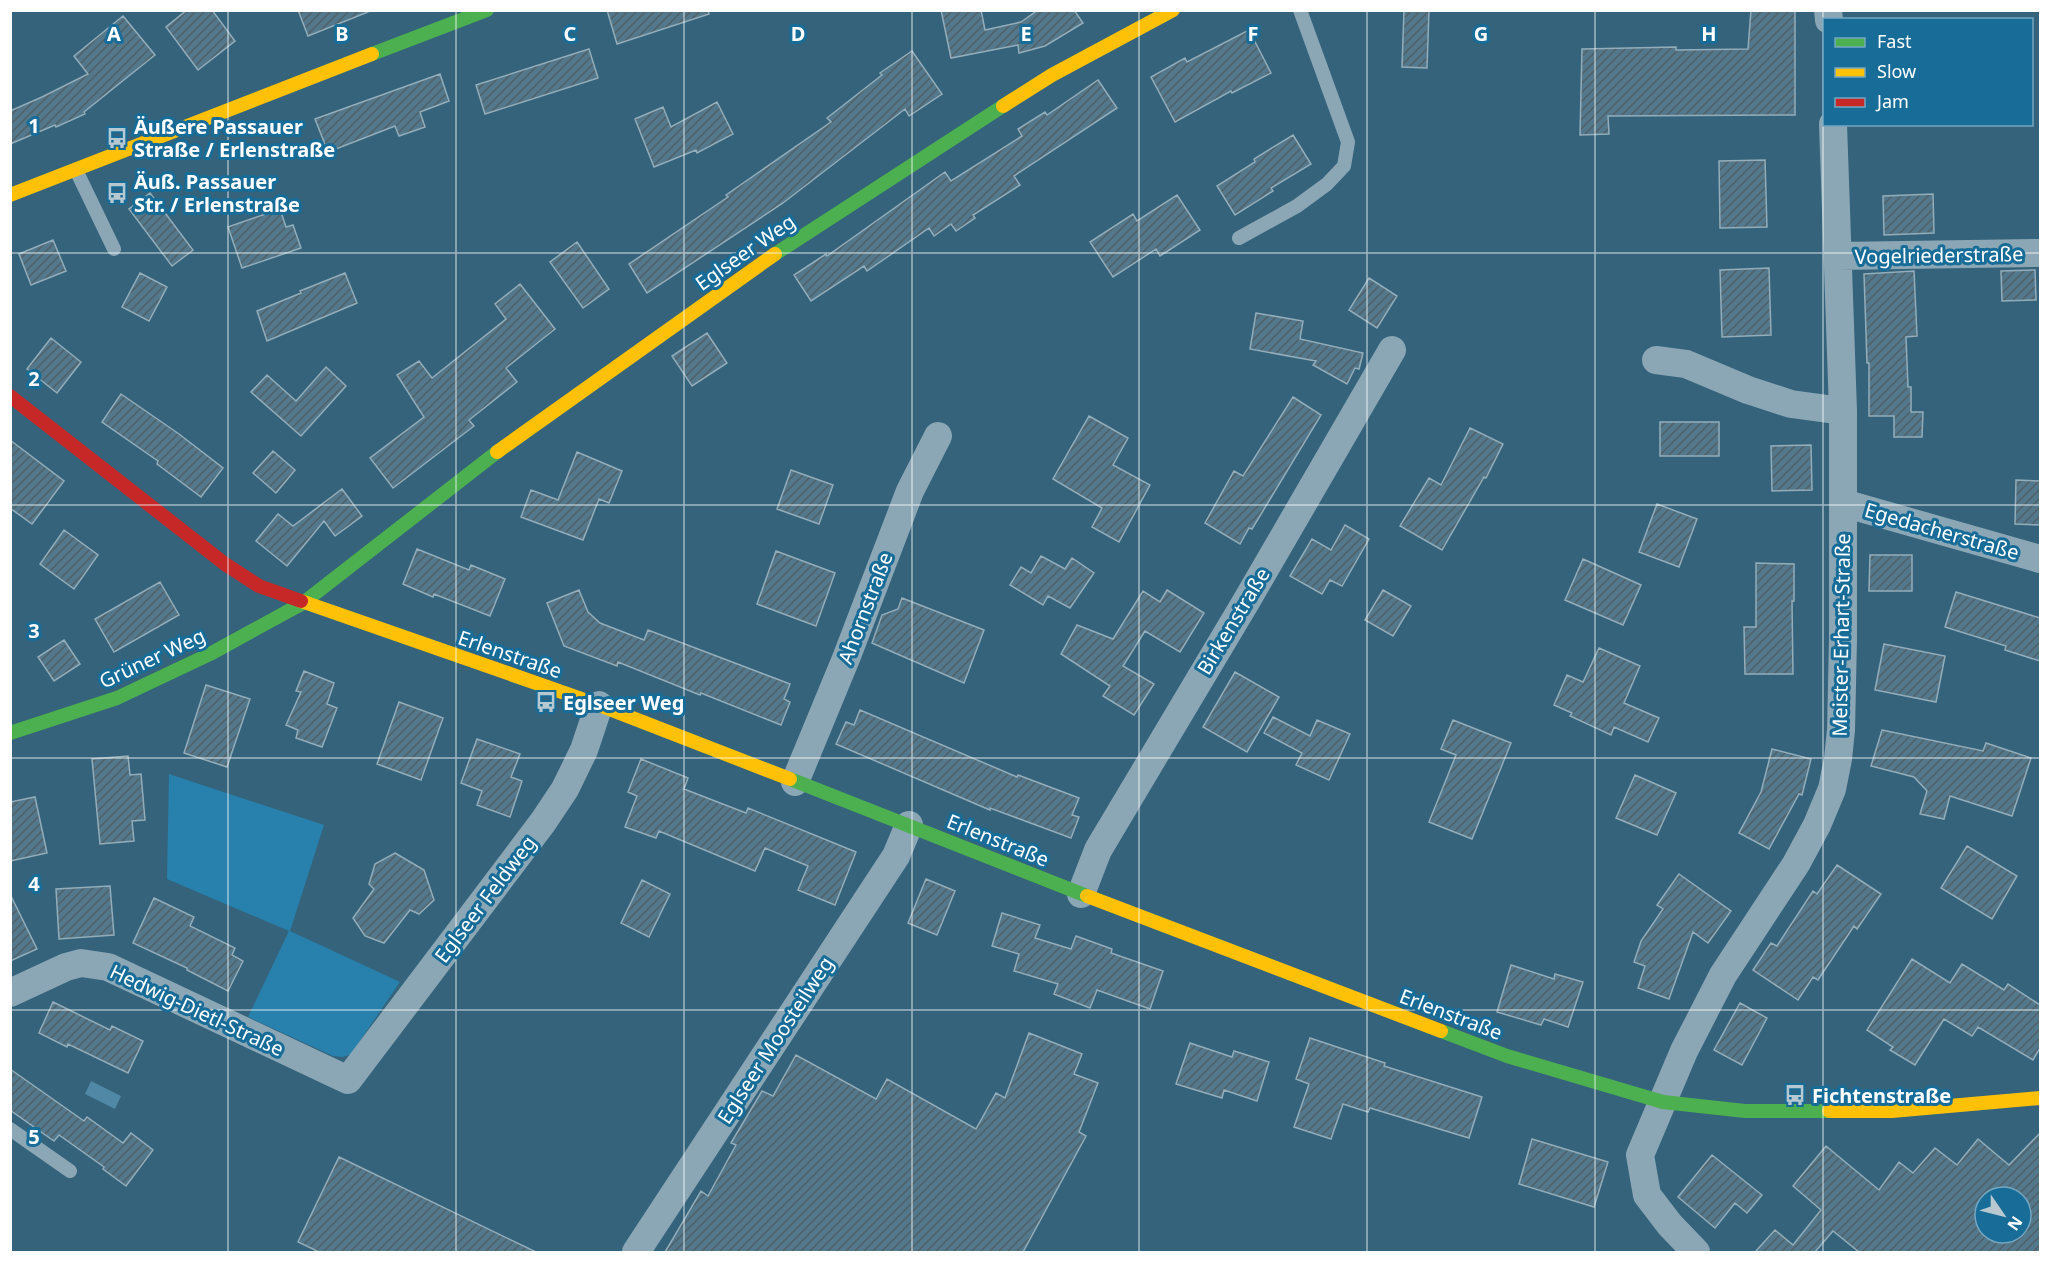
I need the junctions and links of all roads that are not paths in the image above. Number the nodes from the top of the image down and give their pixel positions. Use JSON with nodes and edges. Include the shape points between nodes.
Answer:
{"nodes":[{"id":1,"x":487,"y":10,"type":"edge"},
{"id":2,"x":1173,"y":10,"type":"edge"},
{"id":3,"x":1300,"y":10,"type":"edge"},
{"id":4,"x":1833,"y":126,"type":"edge"},
{"id":5,"x":76,"y":170,"type":"junction"},
{"id":6,"x":10,"y":195,"type":"edge"},
{"id":7,"x":1239,"y":238,"type":"dead end"},
{"id":8,"x":114,"y":249,"type":"dead end"},
{"id":9,"x":2040,"y":253,"type":"edge"},
{"id":10,"x":1838,"y":256,"type":"junction"},
{"id":11,"x":1392,"y":350,"type":"dead end"},
{"id":12,"x":1656,"y":360,"type":"dead end"},
{"id":13,"x":10,"y":396,"type":"edge"},
{"id":14,"x":1843,"y":411,"type":"junction"},
{"id":15,"x":938,"y":436,"type":"dead end"},
{"id":16,"x":1843,"y":503,"type":"junction"},
{"id":17,"x":2040,"y":559,"type":"edge"},
{"id":18,"x":303,"y":603,"type":"junction"},
{"id":19,"x":599,"y":705,"type":"junction"},
{"id":20,"x":10,"y":733,"type":"edge"},
{"id":21,"x":795,"y":782,"type":"junction"},
{"id":22,"x":909,"y":825,"type":"junction"},
{"id":23,"x":1081,"y":894,"type":"junction"},
{"id":24,"x":10,"y":993,"type":"edge"},
{"id":25,"x":348,"y":1080,"type":"joint"},
{"id":26,"x":2040,"y":1098,"type":"edge"},
{"id":27,"x":1663,"y":1102,"type":"junction"},
{"id":28,"x":10,"y":1129,"type":"edge"},
{"id":29,"x":70,"y":1171,"type":"dead end"},
{"id":30,"x":636,"y":1252,"type":"edge"},
{"id":31,"x":1696,"y":1252,"type":"edge"}],
"edges":[{"from":1,"to":5,"type":"street"},
{"from":2,"to":18,"type":"street","name":"Eglseer Weg","via":[[1052,75],[769,258],[524,431]]},
{"from":3,"to":7,"type":"lane","via":[[1348,142],[1344,166],[1297,206]]},
{"from":4,"to":10,"type":"street","name":"Meister-Erhart-Straße"},
{"from":5,"to":6,"type":"street"},
{"from":5,"to":8,"type":"lane"},
{"from":9,"to":10,"type":"street","name":"Vogelriederstraße"},
{"from":10,"to":14,"type":"street","name":"Meister-Erhart-Straße"},
{"from":11,"to":23,"type":"street","name":"Birkenstraße","via":[[1098,850]]},
{"from":12,"to":14,"type":"street","via":[[1686,364],[1791,404]]},
{"from":13,"to":18,"type":"street","name":"Erlenstraße","via":[[225,564],[259,586]]},
{"from":14,"to":16,"type":"street","name":"Meister-Erhart-Straße"},
{"from":15,"to":21,"type":"street","name":"Ahornstraße","via":[[910,491]]},
{"from":16,"to":17,"type":"street","name":"Egedacherstraße"},
{"from":16,"to":27,"type":"street","name":"Meister-Erhart-Straße","via":[[1841,730],[1832,789],[1796,864],[1723,975]]},
{"from":18,"to":19,"type":"street","name":"Erlenstraße"},
{"from":18,"to":20,"type":"street","name":"Grüner Weg","via":[[210,654],[117,698]]},
{"from":19,"to":21,"type":"street","name":"Erlenstraße"},
{"from":19,"to":25,"type":"street","name":"Eglseer Feldweg","via":[[584,750],[543,822]]},
{"from":21,"to":22,"type":"street","name":"Erlenstraße"},
{"from":22,"to":23,"type":"street","name":"Erlenstraße"},
{"from":22,"to":30,"type":"street","name":"Eglseer Moosteilweg","via":[[896,856]]},
{"from":23,"to":27,"type":"street","name":"Erlenstraße","via":[[1507,1056]]},
{"from":24,"to":25,"type":"street","name":"Hedwig-Dietl-Straße","via":[[81,963],[108,967]]},
{"from":26,"to":27,"type":"street","name":"Erlenstraße","via":[[1892,1111],[1745,1111]]},
{"from":27,"to":31,"type":"street","via":[[1640,1155],[1647,1195]]},
{"from":28,"to":29,"type":"lane"}]}
